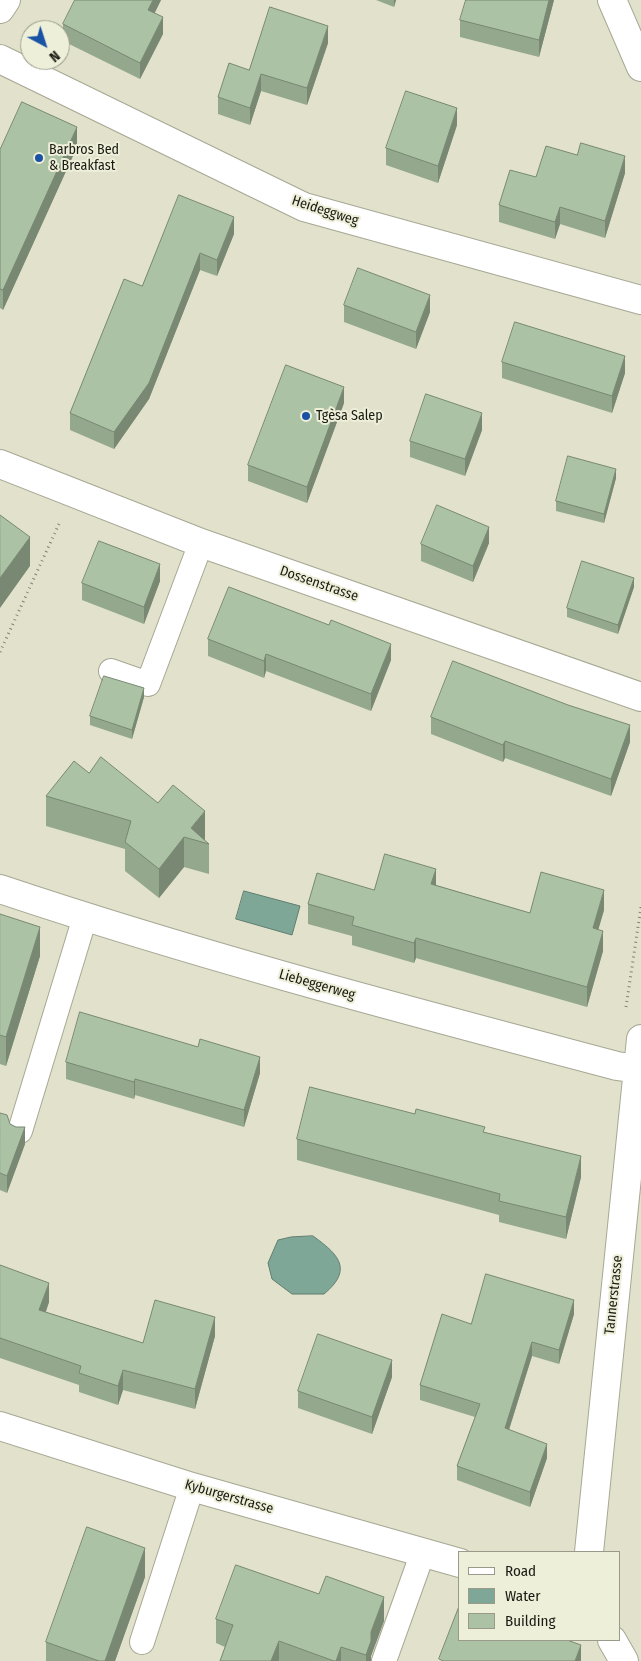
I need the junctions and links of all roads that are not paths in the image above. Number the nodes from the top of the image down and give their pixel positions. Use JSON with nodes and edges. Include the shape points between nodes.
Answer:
{"nodes":[{"id":1,"x":6,"y":0,"type":"edge"},
{"id":2,"x":612,"y":0,"type":"edge"},
{"id":3,"x":0,"y":9,"type":"edge"},
{"id":4,"x":0,"y":59,"type":"edge"},
{"id":5,"x":641,"y":66,"type":"edge"},
{"id":6,"x":641,"y":300,"type":"edge"},
{"id":7,"x":0,"y":464,"type":"edge"},
{"id":8,"x":201,"y":542,"type":"junction"},
{"id":9,"x":111,"y":671,"type":"dead end"},
{"id":10,"x":641,"y":697,"type":"edge"},
{"id":11,"x":0,"y":888,"type":"edge"},
{"id":12,"x":85,"y":917,"type":"junction"},
{"id":13,"x":641,"y":1039,"type":"edge"},
{"id":14,"x":638,"y":1069,"type":"junction"},
{"id":15,"x":20,"y":1131,"type":"edge"},
{"id":16,"x":0,"y":1426,"type":"edge"},
{"id":17,"x":192,"y":1487,"type":"junction"},
{"id":18,"x":589,"y":1551,"type":"edge"},
{"id":19,"x":424,"y":1552,"type":"junction"},
{"id":20,"x":458,"y":1562,"type":"edge"},
{"id":21,"x":613,"y":1641,"type":"edge"},
{"id":22,"x":142,"y":1642,"type":"dead end"},
{"id":23,"x":384,"y":1661,"type":"edge"},
{"id":24,"x":624,"y":1661,"type":"edge"}],
"edges":[{"from":1,"to":3,"type":"street"},
{"from":2,"to":5,"type":"street"},
{"from":4,"to":6,"type":"street","name":"Heideggweg","via":[[304,207]]},
{"from":7,"to":8,"type":"street","name":"Dossenstrasse"},
{"from":8,"to":9,"type":"lane","via":[[148,684]]},
{"from":8,"to":10,"type":"street","name":"Dossenstrasse"},
{"from":11,"to":12,"type":"street","name":"Liebeggerweg"},
{"from":12,"to":14,"type":"street","name":"Liebeggerweg","via":[[405,1010]]},
{"from":12,"to":15,"type":"lane"},
{"from":13,"to":14,"type":"street","name":"Tannerstrasse"},
{"from":14,"to":18,"type":"street","name":"Tannerstrasse"},
{"from":16,"to":17,"type":"street","name":"Kyburgerstrasse"},
{"from":17,"to":19,"type":"street","name":"Kyburgerstrasse"},
{"from":17,"to":22,"type":"lane"},
{"from":19,"to":20,"type":"street","name":"Kyburgerstrasse"},
{"from":19,"to":23,"type":"lane"},
{"from":21,"to":24,"type":"street"}]}
